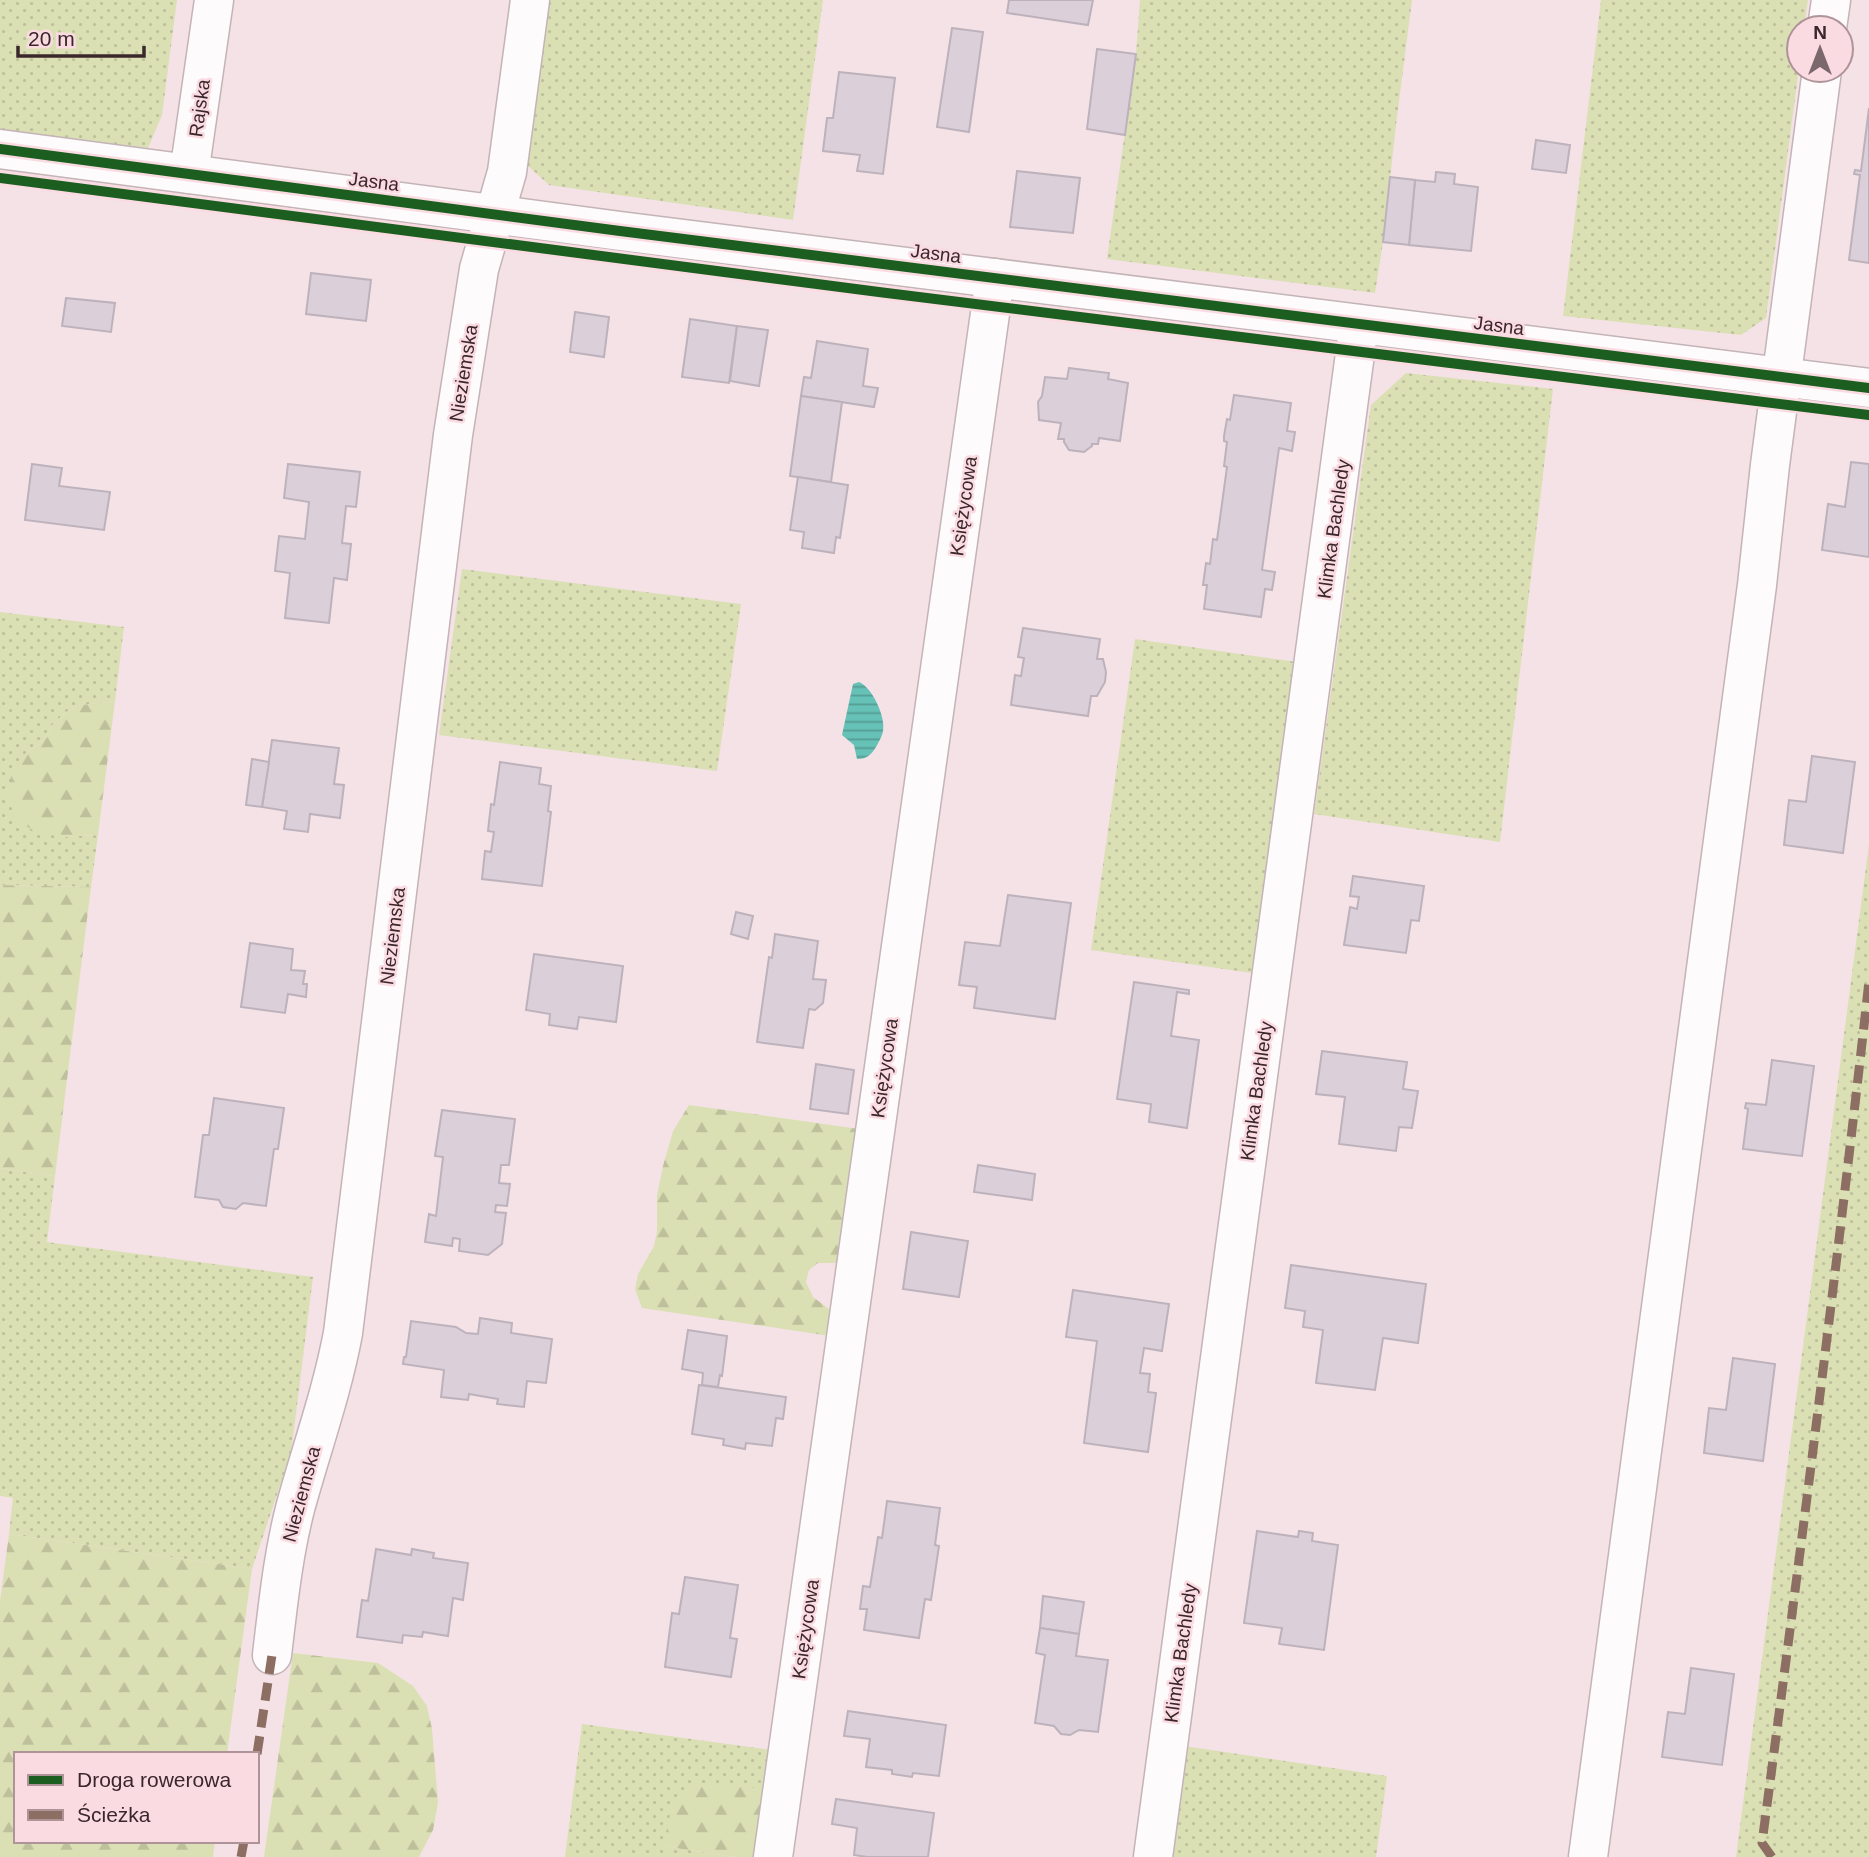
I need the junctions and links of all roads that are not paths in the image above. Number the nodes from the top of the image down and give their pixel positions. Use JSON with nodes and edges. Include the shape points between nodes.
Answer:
{"nodes":[{"id":1,"x":214,"y":0,"type":"edge"},
{"id":2,"x":530,"y":0,"type":"edge"},
{"id":3,"x":1820,"y":84,"type":"edge"},
{"id":4,"x":0,"y":149,"type":"edge"},
{"id":5,"x":189,"y":174,"type":"junction"},
{"id":6,"x":494,"y":213,"type":"junction"},
{"id":7,"x":995,"y":278,"type":"junction"},
{"id":8,"x":1359,"y":324,"type":"junction"},
{"id":9,"x":1782,"y":377,"type":"junction"},
{"id":10,"x":1869,"y":388,"type":"edge"},
{"id":11,"x":272,"y":1655,"type":"dead end"},
{"id":12,"x":773,"y":1857,"type":"edge"},
{"id":13,"x":1153,"y":1857,"type":"edge"},
{"id":14,"x":1588,"y":1857,"type":"edge"}],
"edges":[{"from":1,"to":5,"type":"street","name":"Rajska"},
{"from":2,"to":6,"type":"street","name":"Nieziemska","via":[[507,172]]},
{"from":3,"to":9,"type":"street"},
{"from":4,"to":5,"type":"street","name":"Jasna"},
{"from":5,"to":6,"type":"street","name":"Jasna"},
{"from":6,"to":7,"type":"street","name":"Jasna"},
{"from":6,"to":11,"type":"street","name":"Nieziemska","via":[[479,269],[453,435],[343,1333],[282,1568]]},
{"from":7,"to":8,"type":"street","name":"Jasna"},
{"from":7,"to":12,"type":"street","name":"Księżycowa"},
{"from":8,"to":9,"type":"street","name":"Jasna"},
{"from":8,"to":13,"type":"street","name":"Klimka Bachledy"},
{"from":9,"to":10,"type":"street","name":"Jasna"},
{"from":9,"to":14,"type":"street"}]}
